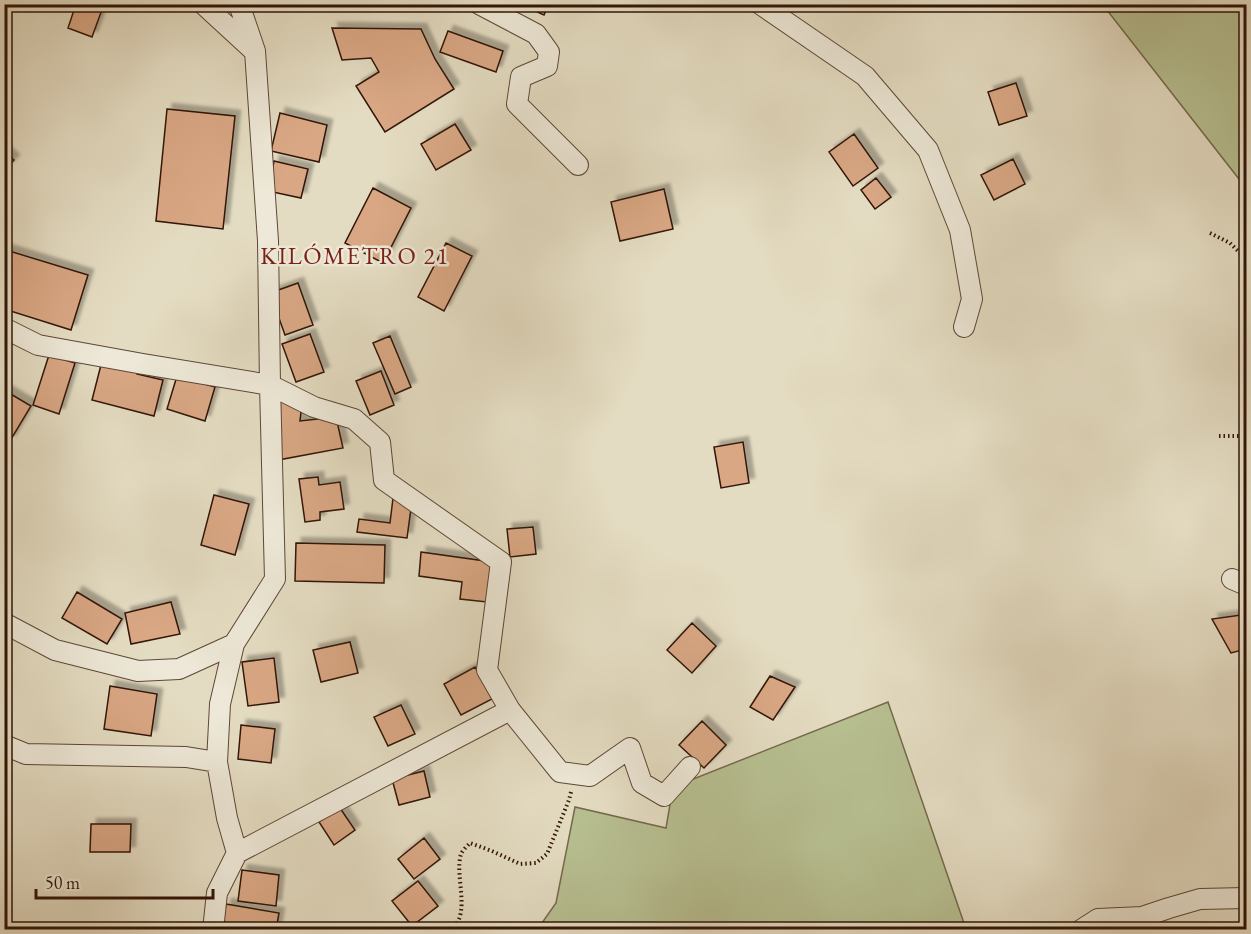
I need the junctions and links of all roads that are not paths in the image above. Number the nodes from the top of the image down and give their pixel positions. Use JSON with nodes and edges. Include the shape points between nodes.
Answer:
{"nodes":[{"id":1,"x":203,"y":4,"type":"edge"},
{"id":2,"x":239,"y":4,"type":"edge"},
{"id":3,"x":479,"y":4,"type":"edge"},
{"id":4,"x":760,"y":4,"type":"edge"},
{"id":5,"x":255,"y":51,"type":"junction"},
{"id":6,"x":579,"y":165,"type":"dead end"},
{"id":7,"x":964,"y":327,"type":"dead end"},
{"id":8,"x":4,"y":328,"type":"edge"},
{"id":9,"x":270,"y":385,"type":"junction"},
{"id":10,"x":4,"y":623,"type":"edge"},
{"id":11,"x":234,"y":644,"type":"junction"},
{"id":12,"x":510,"y":711,"type":"junction"},
{"id":13,"x":4,"y":745,"type":"edge"},
{"id":14,"x":217,"y":762,"type":"junction"},
{"id":15,"x":690,"y":767,"type":"dead end"},
{"id":16,"x":237,"y":853,"type":"junction"},
{"id":17,"x":1246,"y":898,"type":"edge"},
{"id":18,"x":213,"y":930,"type":"edge"},
{"id":19,"x":1081,"y":930,"type":"edge"}],
"edges":[{"from":1,"to":5,"type":"street"},
{"from":2,"to":5,"type":"street"},
{"from":3,"to":6,"type":"street","via":[[536,34],[549,52],[547,66],[521,77],[517,104]]},
{"from":4,"to":7,"type":"street","via":[[865,76],[928,150],[960,230],[972,299]]},
{"from":5,"to":9,"type":"street","via":[[268,241]]},
{"from":8,"to":9,"type":"street","via":[[38,345]]},
{"from":9,"to":11,"type":"street","via":[[275,579]]},
{"from":9,"to":12,"type":"street","via":[[314,407],[354,419],[380,442],[384,480],[501,562],[487,670]]},
{"from":10,"to":11,"type":"street","via":[[55,650],[138,671],[179,669]]},
{"from":11,"to":14,"type":"street","via":[[220,704]]},
{"from":12,"to":15,"type":"street","via":[[560,772],[590,776],[630,748],[642,783],[664,796]]},
{"from":12,"to":16,"type":"street"},
{"from":13,"to":14,"type":"street","via":[[26,754],[186,757]]},
{"from":14,"to":16,"type":"street"},
{"from":16,"to":18,"type":"street","via":[[217,893]]},
{"from":17,"to":19,"type":"street","via":[[1200,899],[1142,917],[1098,919]]}]}
